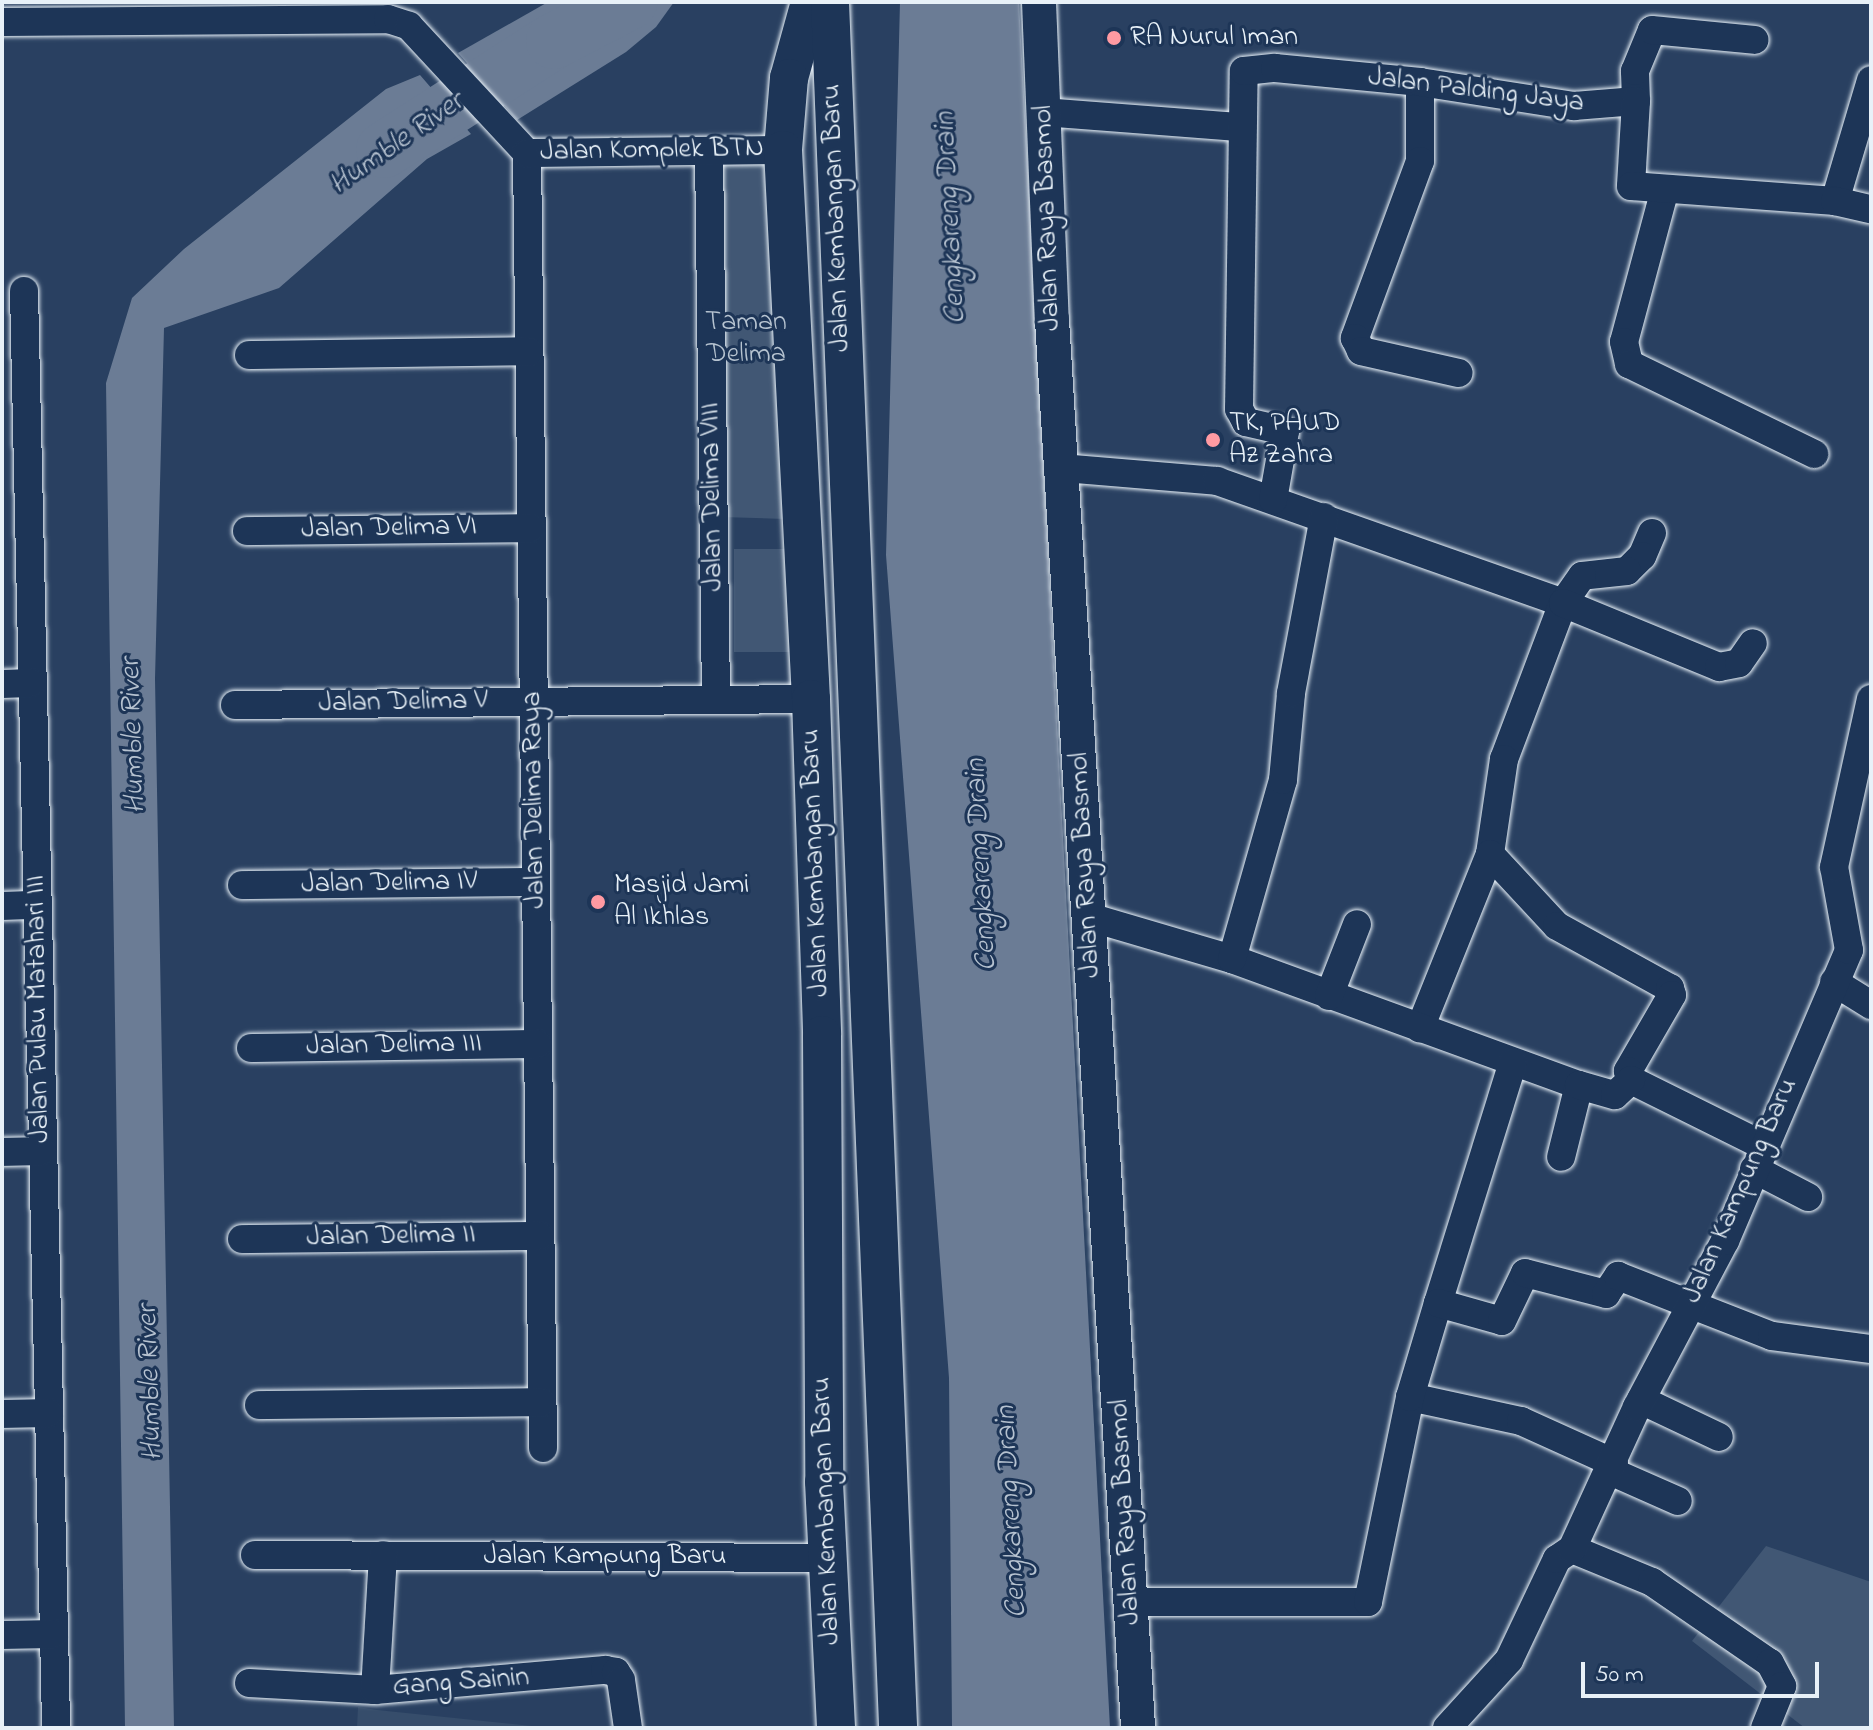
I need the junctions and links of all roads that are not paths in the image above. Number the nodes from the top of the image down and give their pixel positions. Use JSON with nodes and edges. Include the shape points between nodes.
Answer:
{"nodes":[{"id":1,"x":810,"y":2,"type":"edge"},
{"id":2,"x":830,"y":2,"type":"edge"},
{"id":3,"x":1039,"y":2,"type":"edge"},
{"id":4,"x":2,"y":22,"type":"edge"},
{"id":5,"x":1755,"y":40,"type":"dead end"},
{"id":6,"x":1871,"y":80,"type":"edge"},
{"id":7,"x":1420,"y":82,"type":"junction"},
{"id":8,"x":1636,"y":101,"type":"junction"},
{"id":9,"x":1044,"y":112,"type":"junction"},
{"id":10,"x":1240,"y":127,"type":"junction"},
{"id":11,"x":523,"y":146,"type":"junction"},
{"id":12,"x":783,"y":150,"type":"junction"},
{"id":13,"x":709,"y":151,"type":"junction"},
{"id":14,"x":1665,"y":189,"type":"junction"},
{"id":15,"x":1835,"y":201,"type":"junction"},
{"id":16,"x":1871,"y":209,"type":"edge"},
{"id":17,"x":24,"y":291,"type":"dead end"},
{"id":18,"x":529,"y":351,"type":"junction"},
{"id":19,"x":249,"y":355,"type":"dead end"},
{"id":20,"x":1459,"y":373,"type":"dead end"},
{"id":21,"x":14,"y":454,"type":"edge"},
{"id":22,"x":1814,"y":454,"type":"dead end"},
{"id":23,"x":1063,"y":468,"type":"junction"},
{"id":24,"x":1273,"y":500,"type":"junction"},
{"id":25,"x":1324,"y":517,"type":"junction"},
{"id":26,"x":531,"y":528,"type":"junction"},
{"id":27,"x":247,"y":531,"type":"dead end"},
{"id":28,"x":1652,"y":533,"type":"dead end"},
{"id":29,"x":1563,"y":603,"type":"junction"},
{"id":30,"x":1753,"y":643,"type":"dead end"},
{"id":31,"x":31,"y":683,"type":"junction"},
{"id":32,"x":2,"y":684,"type":"edge"},
{"id":33,"x":811,"y":699,"type":"junction"},
{"id":34,"x":1871,"y":699,"type":"edge"},
{"id":35,"x":716,"y":700,"type":"junction"},
{"id":36,"x":533,"y":702,"type":"junction"},
{"id":37,"x":235,"y":705,"type":"dead end"},
{"id":38,"x":1863,"y":760,"type":"edge"},
{"id":39,"x":1490,"y":854,"type":"junction"},
{"id":40,"x":535,"y":882,"type":"junction"},
{"id":41,"x":242,"y":885,"type":"dead end"},
{"id":42,"x":36,"y":905,"type":"junction"},
{"id":43,"x":2,"y":906,"type":"edge"},
{"id":44,"x":1089,"y":917,"type":"junction"},
{"id":45,"x":1357,"y":924,"type":"dead end"},
{"id":46,"x":1232,"y":959,"type":"junction"},
{"id":47,"x":1834,"y":982,"type":"junction"},
{"id":48,"x":1329,"y":996,"type":"junction"},
{"id":49,"x":1871,"y":1005,"type":"edge"},
{"id":50,"x":1420,"y":1028,"type":"junction"},
{"id":51,"x":538,"y":1044,"type":"junction"},
{"id":52,"x":251,"y":1048,"type":"dead end"},
{"id":53,"x":1513,"y":1062,"type":"junction"},
{"id":54,"x":1631,"y":1080,"type":"junction"},
{"id":55,"x":1579,"y":1085,"type":"junction"},
{"id":56,"x":42,"y":1151,"type":"junction"},
{"id":57,"x":2,"y":1152,"type":"edge"},
{"id":58,"x":1561,"y":1157,"type":"dead end"},
{"id":59,"x":1759,"y":1157,"type":"junction"},
{"id":60,"x":1808,"y":1197,"type":"dead end"},
{"id":61,"x":540,"y":1236,"type":"junction"},
{"id":62,"x":242,"y":1239,"type":"dead end"},
{"id":63,"x":1438,"y":1303,"type":"junction"},
{"id":64,"x":1692,"y":1304,"type":"junction"},
{"id":65,"x":1871,"y":1349,"type":"edge"},
{"id":66,"x":1410,"y":1397,"type":"junction"},
{"id":67,"x":1641,"y":1400,"type":"junction"},
{"id":68,"x":542,"y":1402,"type":"junction"},
{"id":69,"x":259,"y":1405,"type":"dead end"},
{"id":70,"x":49,"y":1413,"type":"junction"},
{"id":71,"x":2,"y":1414,"type":"edge"},
{"id":72,"x":1719,"y":1437,"type":"dead end"},
{"id":73,"x":543,"y":1448,"type":"dead end"},
{"id":74,"x":1612,"y":1467,"type":"junction"},
{"id":75,"x":1678,"y":1501,"type":"dead end"},
{"id":76,"x":1572,"y":1549,"type":"junction"},
{"id":77,"x":255,"y":1555,"type":"dead end"},
{"id":78,"x":383,"y":1555,"type":"junction"},
{"id":79,"x":827,"y":1558,"type":"junction"},
{"id":80,"x":1133,"y":1602,"type":"junction"},
{"id":81,"x":54,"y":1634,"type":"junction"},
{"id":82,"x":2,"y":1635,"type":"edge"},
{"id":83,"x":249,"y":1683,"type":"dead end"},
{"id":84,"x":375,"y":1690,"type":"junction"},
{"id":85,"x":56,"y":1728,"type":"edge"},
{"id":86,"x":628,"y":1728,"type":"edge"},
{"id":87,"x":836,"y":1728,"type":"edge"},
{"id":88,"x":898,"y":1728,"type":"edge"},
{"id":89,"x":1138,"y":1728,"type":"edge"},
{"id":90,"x":1447,"y":1728,"type":"edge"},
{"id":91,"x":1765,"y":1728,"type":"edge"}],
"edges":[{"from":1,"to":12,"type":"main road","name":"Jalan Kembangan Baru","via":[[789,78]]},
{"from":2,"to":88,"type":"main road","name":"Jalan Kembangan Baru"},
{"from":3,"to":9,"type":"street","name":"Jalan Raya Basmol"},
{"from":4,"to":11,"type":"street","name":"Jalan Komplek BTN","via":[[364,16],[409,26]]},
{"from":5,"to":8,"type":"street","via":[[1652,30],[1635,71]]},
{"from":6,"to":15,"type":"street"},
{"from":7,"to":8,"type":"street","name":"Jalan Palding Jaya","via":[[1574,106]]},
{"from":7,"to":10,"type":"street","name":"Jalan Palding Jaya","via":[[1252,68],[1241,76]]},
{"from":7,"to":20,"type":"street","via":[[1420,161],[1355,338],[1361,351]]},
{"from":8,"to":14,"type":"street","via":[[1631,186]]},
{"from":9,"to":10,"type":"street"},
{"from":9,"to":23,"type":"street","name":"Jalan Raya Basmol"},
{"from":10,"to":24,"type":"street","via":[[1239,409],[1246,422],[1285,431]]},
{"from":11,"to":13,"type":"street","name":"Jalan Komplek BTN"},
{"from":11,"to":18,"type":"street","name":"Jalan Delima Raya"},
{"from":12,"to":13,"type":"street","name":"Jalan Komplek BTN"},
{"from":12,"to":33,"type":"main road","name":"Jalan Kembangan Baru"},
{"from":13,"to":35,"type":"street","name":"Jalan Delima VIII"},
{"from":14,"to":15,"type":"street"},
{"from":14,"to":22,"type":"street","via":[[1624,342],[1629,364]]},
{"from":15,"to":16,"type":"street"},
{"from":17,"to":21,"type":"street","name":"Jalan Pulau Matahari III"},
{"from":18,"to":19,"type":"street"},
{"from":18,"to":26,"type":"street","name":"Jalan Delima Raya"},
{"from":21,"to":31,"type":"street","name":"Jalan Pulau Matahari III"},
{"from":23,"to":24,"type":"street","via":[[1217,481]]},
{"from":23,"to":44,"type":"street","name":"Jalan Raya Basmol"},
{"from":24,"to":25,"type":"street"},
{"from":25,"to":29,"type":"street"},
{"from":25,"to":46,"type":"street","via":[[1291,693],[1283,780]]},
{"from":26,"to":27,"type":"street","name":"Jalan Delima VI"},
{"from":26,"to":36,"type":"street","name":"Jalan Delima Raya"},
{"from":28,"to":29,"type":"street","via":[[1642,556],[1627,571],[1582,576]]},
{"from":29,"to":30,"type":"street","via":[[1719,667],[1739,663]]},
{"from":29,"to":39,"type":"street","via":[[1504,759]]},
{"from":31,"to":32,"type":"street"},
{"from":31,"to":42,"type":"street","name":"Jalan Pulau Matahari III"},
{"from":33,"to":35,"type":"street","name":"Jalan Delima V"},
{"from":33,"to":79,"type":"main road","name":"Jalan Kembangan Baru","via":[[822,1035]]},
{"from":34,"to":38,"type":"street","name":"Jalan Kampung Baru"},
{"from":35,"to":36,"type":"street","name":"Jalan Delima V"},
{"from":36,"to":37,"type":"street","name":"Jalan Delima V"},
{"from":36,"to":40,"type":"street","name":"Jalan Delima Raya"},
{"from":38,"to":47,"type":"street","name":"Jalan Kampung Baru","via":[[1834,867],[1849,950]]},
{"from":39,"to":50,"type":"street"},
{"from":39,"to":54,"type":"street","via":[[1557,926],[1670,988],[1672,995],[1628,1071]]},
{"from":40,"to":41,"type":"street","name":"Jalan Delima IV"},
{"from":40,"to":51,"type":"street","name":"Jalan Delima Raya"},
{"from":42,"to":43,"type":"street"},
{"from":42,"to":56,"type":"street","name":"Jalan Pulau Matahari III"},
{"from":44,"to":46,"type":"street"},
{"from":44,"to":80,"type":"street","name":"Jalan Raya Basmol"},
{"from":45,"to":48,"type":"street"},
{"from":46,"to":48,"type":"street"},
{"from":47,"to":49,"type":"street"},
{"from":47,"to":59,"type":"street","name":"Jalan Kampung Baru"},
{"from":48,"to":50,"type":"street"},
{"from":50,"to":53,"type":"street"},
{"from":51,"to":52,"type":"street","name":"Jalan Delima III"},
{"from":51,"to":61,"type":"street","name":"Jalan Delima Raya"},
{"from":53,"to":55,"type":"street"},
{"from":53,"to":63,"type":"street"},
{"from":54,"to":55,"type":"street","via":[[1615,1095]]},
{"from":54,"to":59,"type":"street"},
{"from":55,"to":58,"type":"street"},
{"from":56,"to":57,"type":"street"},
{"from":56,"to":70,"type":"street","name":"Jalan Pulau Matahari III"},
{"from":59,"to":60,"type":"street"},
{"from":59,"to":64,"type":"street","name":"Jalan Kampung Baru"},
{"from":61,"to":62,"type":"street","name":"Jalan Delima II"},
{"from":61,"to":68,"type":"street","name":"Jalan Delima Raya"},
{"from":63,"to":64,"type":"street","via":[[1502,1321],[1527,1273],[1606,1294],[1618,1276]]},
{"from":63,"to":66,"type":"street"},
{"from":64,"to":65,"type":"street","via":[[1772,1336]]},
{"from":64,"to":67,"type":"street","name":"Jalan Kampung Baru"},
{"from":66,"to":74,"type":"street","via":[[1521,1421]]},
{"from":66,"to":80,"type":"street","via":[[1368,1602]]},
{"from":67,"to":72,"type":"street"},
{"from":67,"to":74,"type":"street","name":"Jalan Kampung Baru"},
{"from":68,"to":69,"type":"street"},
{"from":68,"to":73,"type":"street","name":"Jalan Delima Raya"},
{"from":70,"to":71,"type":"street"},
{"from":70,"to":81,"type":"street","name":"Jalan Pulau Matahari III"},
{"from":74,"to":75,"type":"street"},
{"from":74,"to":76,"type":"street","name":"Jalan Kampung Baru"},
{"from":76,"to":90,"type":"street","name":"Jalan Kampung Baru","via":[[1557,1559],[1509,1660]]},
{"from":76,"to":91,"type":"street","via":[[1652,1582],[1770,1663],[1782,1686]]},
{"from":77,"to":78,"type":"street","name":"Jalan Kampung Baru"},
{"from":78,"to":79,"type":"street","name":"Jalan Kampung Baru"},
{"from":78,"to":84,"type":"street"},
{"from":79,"to":87,"type":"main road","name":"Jalan Kembangan Baru"},
{"from":80,"to":89,"type":"street","name":"Jalan Raya Basmol"},
{"from":81,"to":82,"type":"street"},
{"from":81,"to":85,"type":"street","name":"Jalan Pulau Matahari III"},
{"from":83,"to":84,"type":"street","name":"Gang Sainin"},
{"from":84,"to":86,"type":"street","name":"Gang Sainin","via":[[616,1672]]}]}
